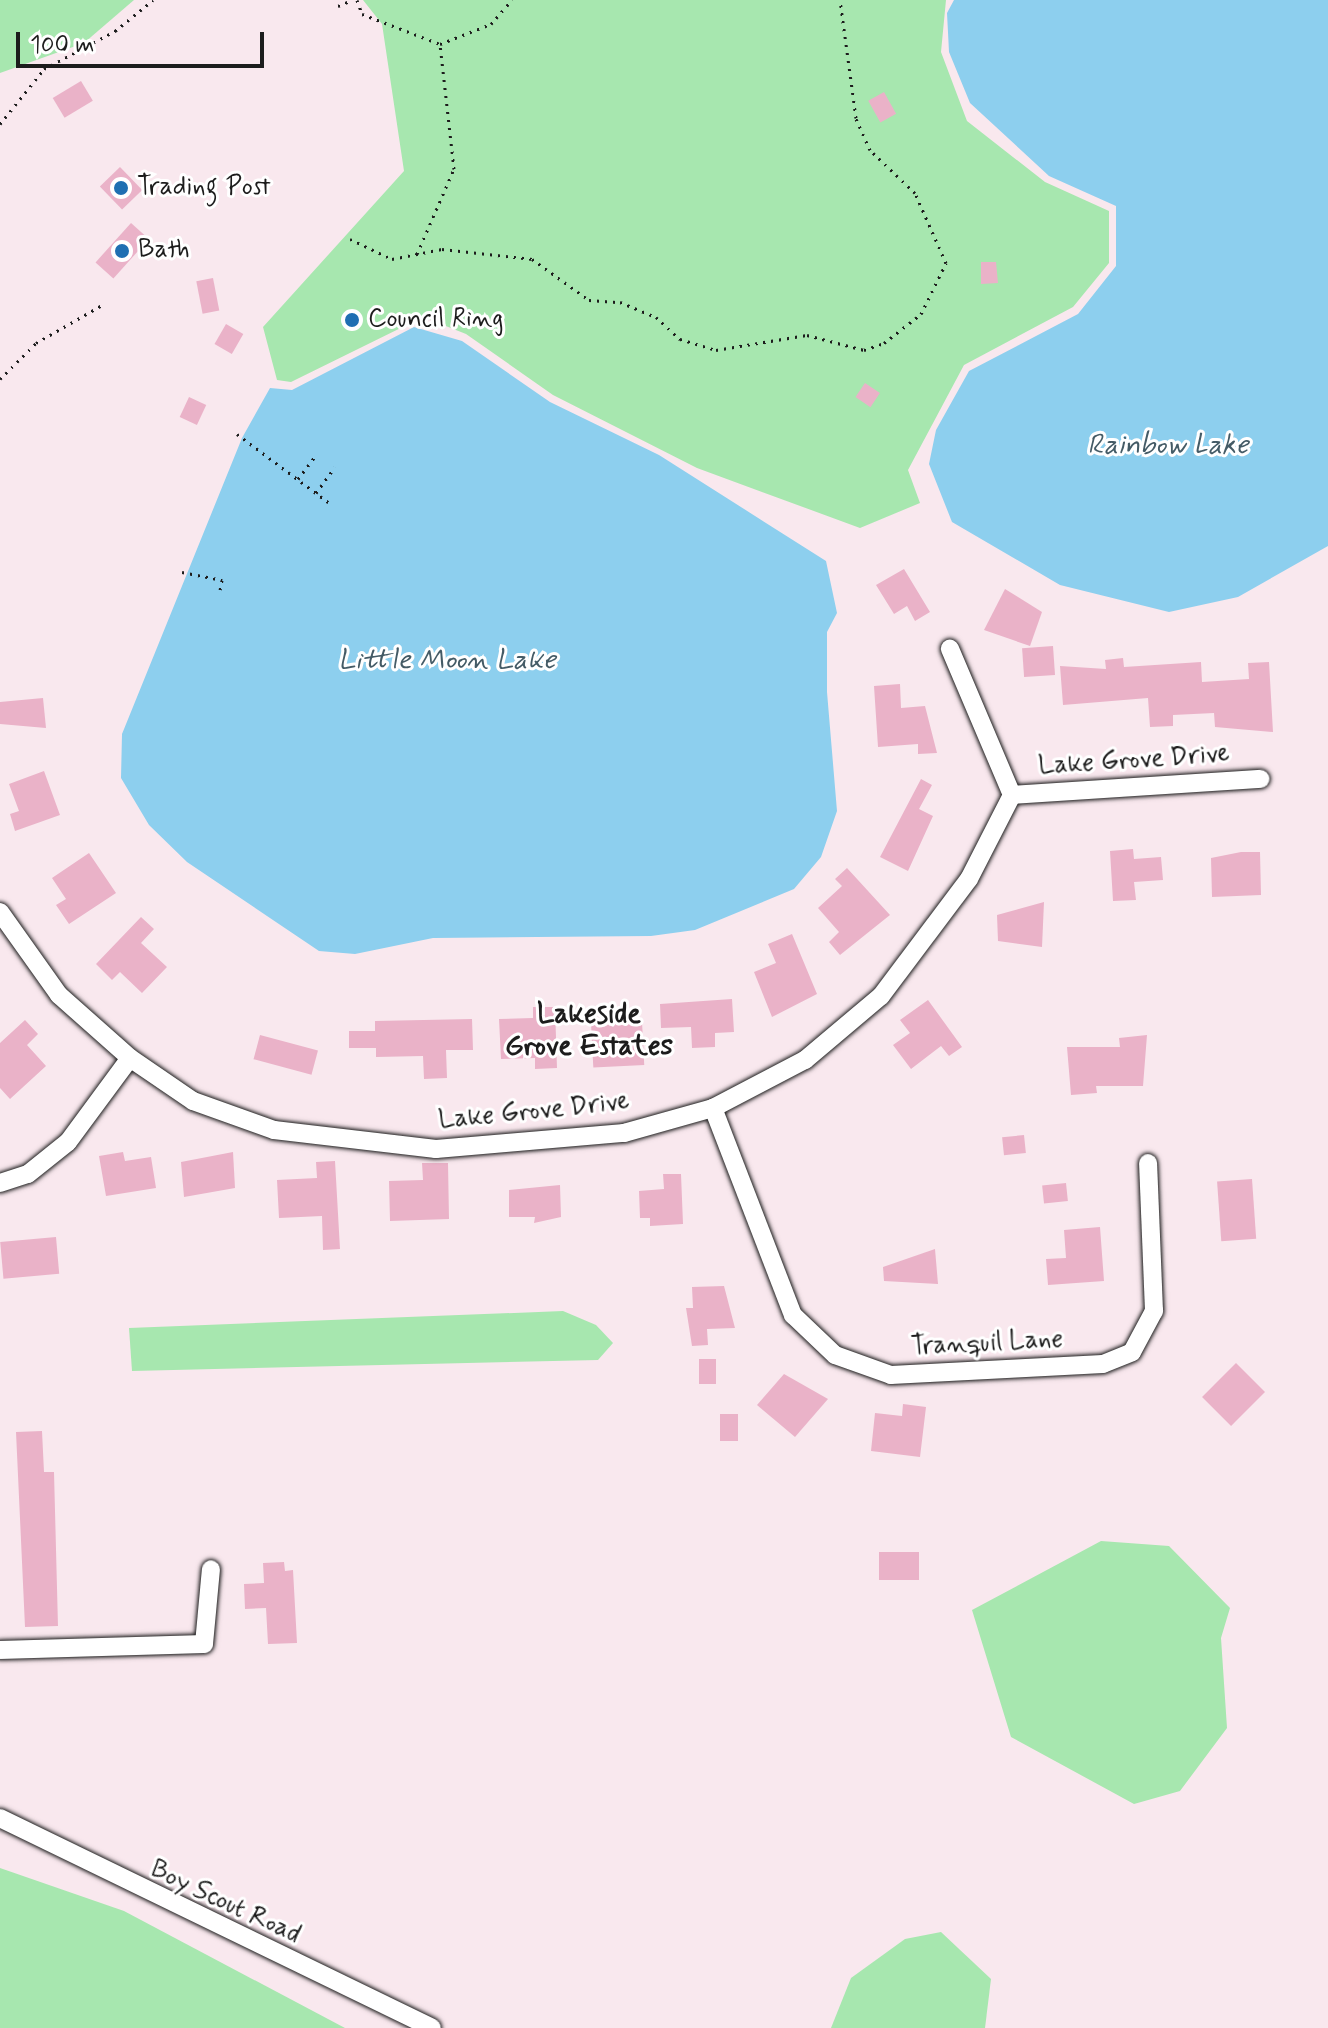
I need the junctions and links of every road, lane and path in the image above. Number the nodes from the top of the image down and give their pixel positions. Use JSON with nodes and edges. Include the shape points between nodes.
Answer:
{"nodes":[{"id":1,"x":153,"y":0,"type":"edge"},
{"id":2,"x":355,"y":0,"type":"edge"},
{"id":3,"x":512,"y":0,"type":"edge"},
{"id":4,"x":840,"y":0,"type":"edge"},
{"id":5,"x":338,"y":6,"type":"dead end"},
{"id":6,"x":440,"y":44,"type":"junction"},
{"id":7,"x":0,"y":124,"type":"edge"},
{"id":8,"x":350,"y":239,"type":"dead end"},
{"id":9,"x":417,"y":254,"type":"junction"},
{"id":10,"x":102,"y":305,"type":"dead end"},
{"id":11,"x":0,"y":380,"type":"edge"},
{"id":12,"x":237,"y":434,"type":"dead end"},
{"id":13,"x":317,"y":454,"type":"dead end"},
{"id":14,"x":335,"y":467,"type":"dead end"},
{"id":15,"x":298,"y":479,"type":"junction"},
{"id":16,"x":316,"y":493,"type":"junction"},
{"id":17,"x":328,"y":502,"type":"dead end"},
{"id":18,"x":182,"y":572,"type":"dead end"},
{"id":19,"x":220,"y":590,"type":"dead end"},
{"id":20,"x":950,"y":649,"type":"dead end"},
{"id":21,"x":1260,"y":779,"type":"dead end"},
{"id":22,"x":1012,"y":795,"type":"junction"},
{"id":23,"x":0,"y":912,"type":"edge"},
{"id":24,"x":130,"y":1058,"type":"junction"},
{"id":25,"x":713,"y":1108,"type":"junction"},
{"id":26,"x":1148,"y":1163,"type":"dead end"},
{"id":27,"x":0,"y":1183,"type":"edge"},
{"id":28,"x":211,"y":1569,"type":"dead end"},
{"id":29,"x":0,"y":1650,"type":"edge"},
{"id":30,"x":0,"y":1818,"type":"edge"},
{"id":31,"x":432,"y":2028,"type":"edge"}],
"edges":[{"from":1,"to":7,"type":"path","via":[[115,31],[44,69]]},
{"from":2,"to":5,"type":"path"},
{"from":2,"to":6,"type":"path","via":[[362,14]]},
{"from":3,"to":6,"type":"path","via":[[491,24]]},
{"from":4,"to":9,"type":"path","via":[[856,118],[870,150],[915,193],[946,263],[921,314],[884,343],[864,350],[807,335],[716,350],[680,339],[656,317],[620,302],[589,300],[532,259],[442,249]]},
{"from":6,"to":9,"type":"path","via":[[454,169]]},
{"from":8,"to":9,"type":"path","via":[[392,259]]},
{"from":10,"to":11,"type":"path","via":[[36,343]]},
{"from":12,"to":15,"type":"path"},
{"from":13,"to":15,"type":"path"},
{"from":14,"to":16,"type":"path"},
{"from":15,"to":16,"type":"path"},
{"from":16,"to":17,"type":"path"},
{"from":18,"to":19,"type":"path","via":[[222,580]]},
{"from":20,"to":22,"type":"street","name":"Lake Grove Drive"},
{"from":21,"to":22,"type":"street","name":"Lake Grove Drive"},
{"from":22,"to":25,"type":"street","name":"Lake Grove Drive","via":[[969,879],[881,996],[805,1060]]},
{"from":23,"to":24,"type":"street","name":"Lake Grove Drive","via":[[59,995]]},
{"from":24,"to":25,"type":"street","name":"Lake Grove Drive","via":[[193,1101],[336,1143],[436,1149],[624,1133]]},
{"from":24,"to":27,"type":"street","via":[[68,1142],[28,1174]]},
{"from":25,"to":26,"type":"street","name":"Tranquil Lane","via":[[793,1315],[835,1355],[891,1375],[1103,1364],[1132,1352],[1154,1311]]},
{"from":28,"to":29,"type":"street","via":[[204,1644]]},
{"from":30,"to":31,"type":"street","name":"Boy Scout Road"}]}
